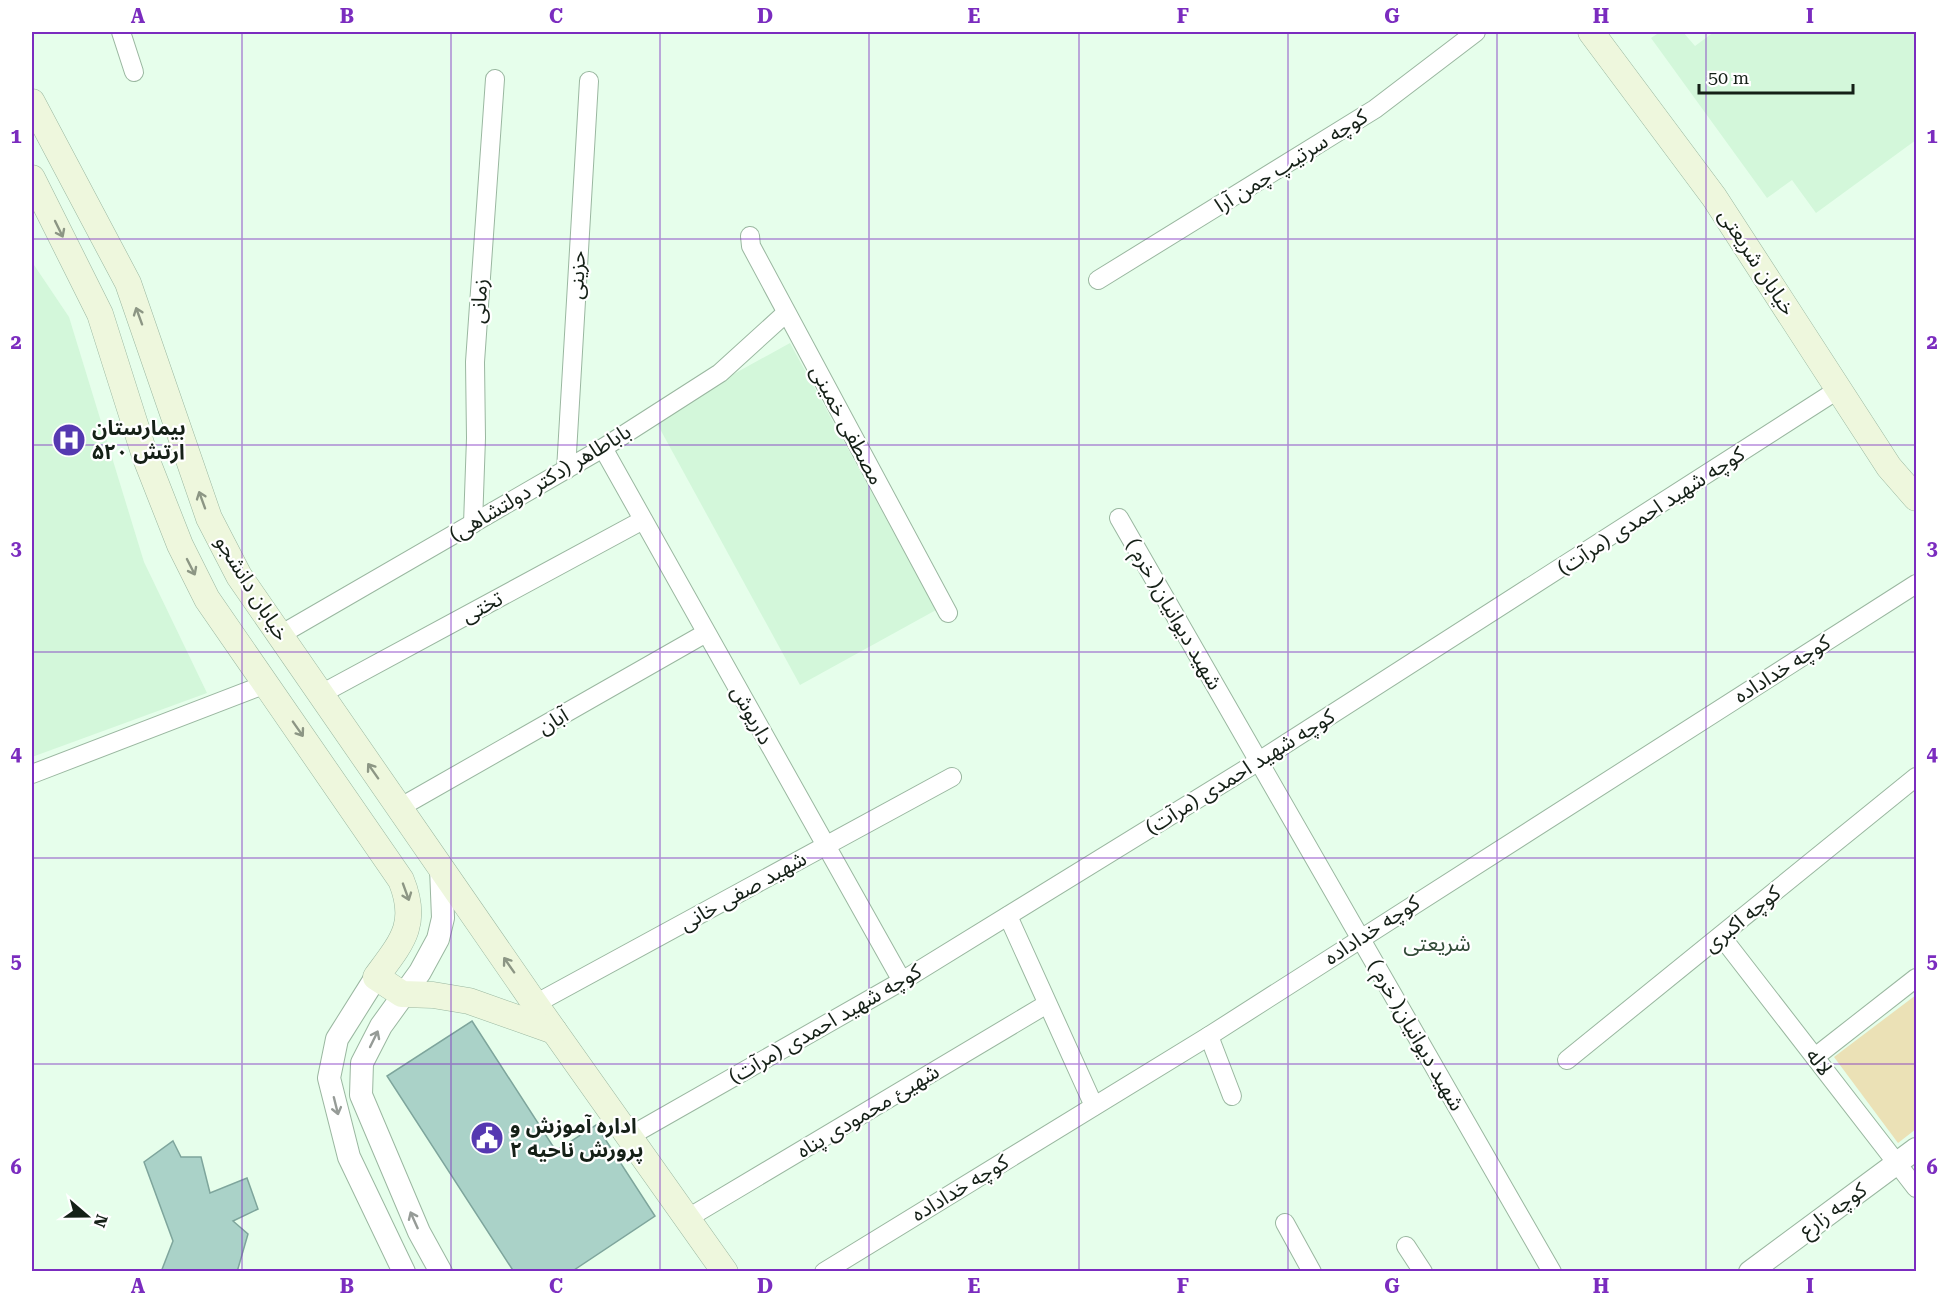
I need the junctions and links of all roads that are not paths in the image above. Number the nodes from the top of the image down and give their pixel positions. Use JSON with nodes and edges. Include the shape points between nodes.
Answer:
{"nodes":[{"id":1,"x":122,"y":32,"type":"edge"},
{"id":2,"x":1476,"y":32,"type":"edge"},
{"id":3,"x":1591,"y":32,"type":"edge"},
{"id":4,"x":134,"y":72,"type":"dead end"},
{"id":5,"x":495,"y":79,"type":"dead end"},
{"id":6,"x":589,"y":81,"type":"dead end"},
{"id":7,"x":32,"y":102,"type":"edge"},
{"id":8,"x":32,"y":178,"type":"edge"},
{"id":9,"x":750,"y":236,"type":"dead end"},
{"id":10,"x":1098,"y":280,"type":"dead end"},
{"id":11,"x":786,"y":313,"type":"junction"},
{"id":12,"x":1839,"y":389,"type":"junction"},
{"id":13,"x":603,"y":448,"type":"junction"},
{"id":14,"x":566,"y":470,"type":"junction"},
{"id":15,"x":1917,"y":498,"type":"edge"},
{"id":16,"x":1119,"y":518,"type":"dead end"},
{"id":17,"x":643,"y":520,"type":"junction"},
{"id":18,"x":473,"y":524,"type":"junction"},
{"id":19,"x":1917,"y":584,"type":"edge"},
{"id":20,"x":948,"y":613,"type":"dead end"},
{"id":21,"x":706,"y":633,"type":"junction"},
{"id":22,"x":280,"y":635,"type":"junction"},
{"id":23,"x":266,"y":684,"type":"junction"},
{"id":24,"x":321,"y":694,"type":"junction"},
{"id":25,"x":1259,"y":761,"type":"junction"},
{"id":26,"x":32,"y":774,"type":"edge"},
{"id":27,"x":952,"y":777,"type":"dead end"},
{"id":28,"x":1917,"y":777,"type":"edge"},
{"id":29,"x":399,"y":808,"type":"junction"},
{"id":30,"x":826,"y":846,"type":"junction"},
{"id":31,"x":441,"y":868,"type":"junction"},
{"id":32,"x":1008,"y":916,"type":"junction"},
{"id":33,"x":1721,"y":936,"type":"junction"},
{"id":34,"x":1360,"y":937,"type":"junction"},
{"id":35,"x":376,"y":977,"type":"junction"},
{"id":36,"x":1917,"y":978,"type":"edge"},
{"id":37,"x":902,"y":981,"type":"junction"},
{"id":38,"x":402,"y":994,"type":"junction"},
{"id":39,"x":536,"y":1004,"type":"junction"},
{"id":40,"x":1047,"y":1004,"type":"junction"},
{"id":41,"x":554,"y":1030,"type":"junction"},
{"id":42,"x":1209,"y":1036,"type":"junction"},
{"id":43,"x":1815,"y":1057,"type":"junction"},
{"id":44,"x":1567,"y":1060,"type":"dead end"},
{"id":45,"x":1232,"y":1096,"type":"dead end"},
{"id":46,"x":1094,"y":1106,"type":"junction"},
{"id":47,"x":630,"y":1136,"type":"junction"},
{"id":48,"x":1917,"y":1149,"type":"edge"},
{"id":49,"x":1897,"y":1163,"type":"junction"},
{"id":50,"x":1917,"y":1188,"type":"edge"},
{"id":51,"x":688,"y":1218,"type":"junction"},
{"id":52,"x":1285,"y":1223,"type":"dead end"},
{"id":53,"x":1406,"y":1246,"type":"dead end"},
{"id":54,"x":404,"y":1272,"type":"edge"},
{"id":55,"x":441,"y":1272,"type":"edge"},
{"id":56,"x":725,"y":1272,"type":"edge"},
{"id":57,"x":825,"y":1272,"type":"edge"},
{"id":58,"x":1312,"y":1272,"type":"edge"},
{"id":59,"x":1423,"y":1272,"type":"edge"},
{"id":60,"x":1552,"y":1272,"type":"edge"},
{"id":61,"x":1750,"y":1272,"type":"edge"}],
"edges":[{"from":1,"to":4,"type":"street"},
{"from":2,"to":10,"type":"street","name":"کوچه سرتیپ چمن آرا","via":[[1375,109]]},
{"from":3,"to":12,"type":"main road","name":"خیابان شریعتی","via":[[1714,197]]},
{"from":5,"to":18,"type":"street","name":"زمانی","via":[[475,362]]},
{"from":6,"to":14,"type":"street","name":"حزینی"},
{"from":22,"to":7,"type":"main road","name":"خیابان دانشجو","one_way":true,"via":[[239,576],[209,518],[128,283]]},
{"from":8,"to":23,"type":"main road","name":"خیابان دانشجو","one_way":true,"via":[[100,314],[146,456],[180,545],[207,599]]},
{"from":9,"to":11,"type":"street","name":"مصطفی خمینی","via":[[751,246]]},
{"from":11,"to":13,"type":"street","name":"باباطاهر (دکتر دولتشاهی)","via":[[720,373]]},
{"from":11,"to":20,"type":"street","name":"مصطفی خمینی"},
{"from":12,"to":15,"type":"main road","name":"خیابان شریعتی","via":[[1889,467]]},
{"from":12,"to":25,"type":"street","name":"کوچه شهید احمدی (مرآت)"},
{"from":13,"to":14,"type":"street","name":"باباطاهر (دکتر دولتشاهی)"},
{"from":13,"to":17,"type":"street","name":"داریوش"},
{"from":14,"to":18,"type":"street","name":"باباطاهر (دکتر دولتشاهی)"},
{"from":16,"to":25,"type":"street","name":"شهید دیوانیان( خرم )"},
{"from":17,"to":21,"type":"street","name":"داریوش"},
{"from":17,"to":24,"type":"street","name":"تختی"},
{"from":18,"to":22,"type":"street","name":"باباطاهر (دکتر دولتشاهی)"},
{"from":19,"to":34,"type":"street","name":"کوچه خداداده"},
{"from":21,"to":29,"type":"street","name":"آبان"},
{"from":21,"to":30,"type":"street","name":"داریوش"},
{"from":22,"to":24,"type":"main road","name":"خیابان دانشجو"},
{"from":23,"to":26,"type":"street"},
{"from":23,"to":35,"type":"main road","name":"خیابان دانشجو","one_way":true,"via":[[401,880],[409,900],[406,931]]},
{"from":29,"to":24,"type":"main road","name":"خیابان دانشجو","one_way":true},
{"from":25,"to":32,"type":"street","name":"کوچه شهید احمدی (مرآت)"},
{"from":25,"to":34,"type":"street","name":"شهید دیوانیان( خرم )"},
{"from":27,"to":30,"type":"street","name":"شهید صفی خانی"},
{"from":28,"to":33,"type":"street","name":"کوچه اکبری"},
{"from":29,"to":31,"type":"main road","name":"خیابان دانشجو"},
{"from":30,"to":37,"type":"street","name":"داریوش"},
{"from":30,"to":39,"type":"street","name":"شهید صفی خانی"},
{"from":31,"to":38,"type":"street","via":[[443,918],[438,939],[420,972]]},
{"from":39,"to":31,"type":"main road","name":"خیابان دانشجو","one_way":true},
{"from":32,"to":37,"type":"street","name":"کوچه شهید احمدی (مرآت)"},
{"from":32,"to":40,"type":"street"},
{"from":33,"to":43,"type":"street","name":"لاله"},
{"from":33,"to":44,"type":"street","name":"کوچه اکبری"},
{"from":34,"to":42,"type":"street","name":"کوچه خداداده"},
{"from":34,"to":60,"type":"street","name":"شهید دیوانیان( خرم )"},
{"from":35,"to":38,"type":"main road"},
{"from":35,"to":54,"type":"street","one_way":true,"via":[[338,1039],[329,1078],[349,1157]]},
{"from":36,"to":43,"type":"street"},
{"from":37,"to":47,"type":"street","name":"کوچه شهید احمدی (مرآت)"},
{"from":38,"to":41,"type":"main road","via":[[469,1001]]},
{"from":55,"to":38,"type":"street","one_way":true,"via":[[419,1232],[361,1095],[362,1063]]},
{"from":39,"to":41,"type":"main road","name":"خیابان دانشجو"},
{"from":40,"to":46,"type":"street"},
{"from":40,"to":51,"type":"street","name":"شهیئ محمودی پناه"},
{"from":41,"to":47,"type":"main road","name":"خیابان دانشجو"},
{"from":42,"to":45,"type":"street"},
{"from":42,"to":46,"type":"street","name":"کوچه خداداده"},
{"from":43,"to":49,"type":"street","name":"لاله"},
{"from":46,"to":57,"type":"street","name":"کوچه خداداده"},
{"from":47,"to":51,"type":"main road","name":"خیابان دانشجو"},
{"from":48,"to":49,"type":"street","name":"کوچه زارع"},
{"from":49,"to":50,"type":"street","name":"لاله"},
{"from":49,"to":61,"type":"street","name":"کوچه زارع"},
{"from":51,"to":56,"type":"main road","name":"خیابان دانشجو"},
{"from":52,"to":58,"type":"street"},
{"from":53,"to":59,"type":"street"}]}
